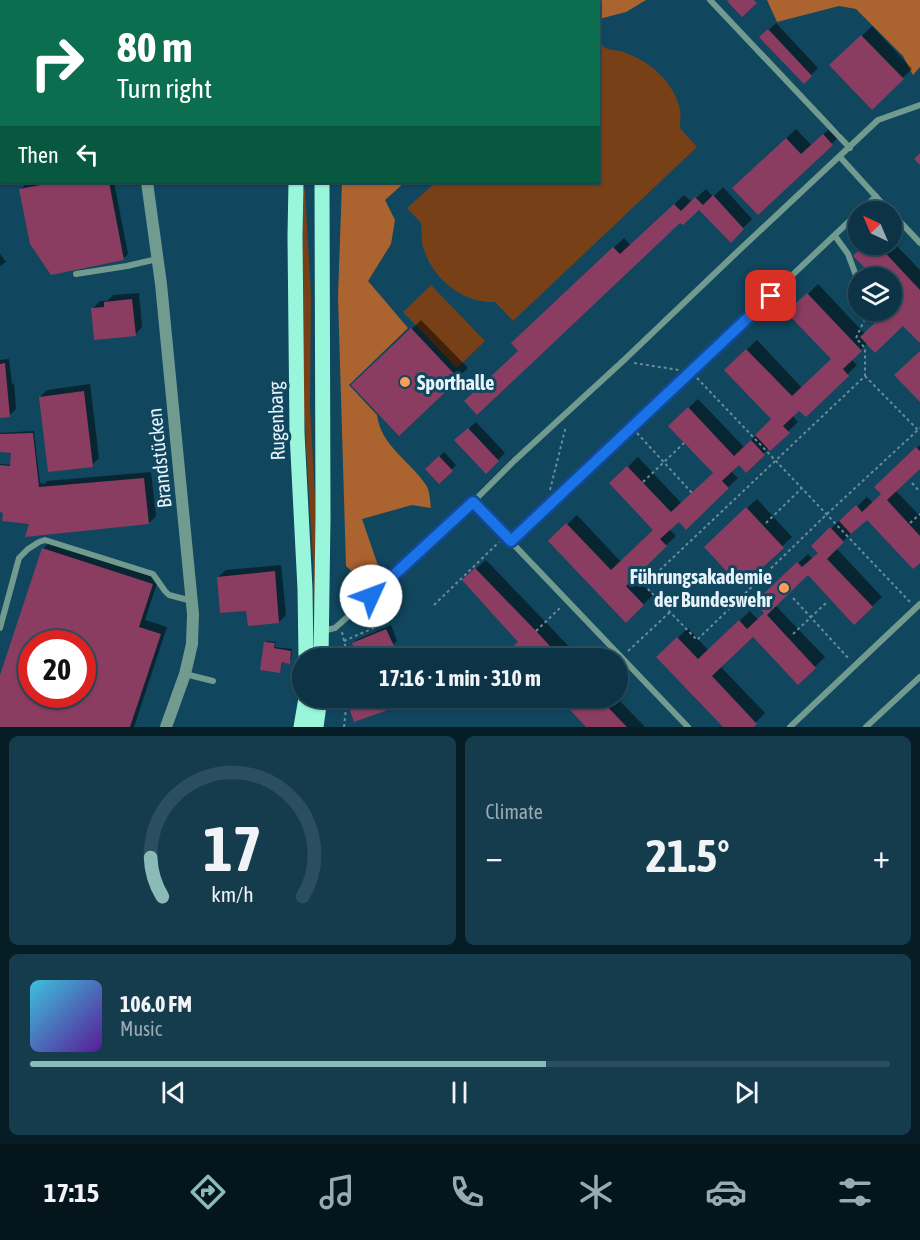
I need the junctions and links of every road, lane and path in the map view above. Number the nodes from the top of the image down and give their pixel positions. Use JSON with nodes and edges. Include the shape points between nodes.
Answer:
{"nodes":[{"id":1,"x":710,"y":0,"type":"edge"},
{"id":2,"x":920,"y":105,"type":"edge"},
{"id":3,"x":850,"y":148,"type":"junction"},
{"id":4,"x":840,"y":157,"type":"junction"},
{"id":5,"x":147,"y":183,"type":"edge"},
{"id":6,"x":296,"y":183,"type":"edge"},
{"id":7,"x":322,"y":183,"type":"edge"},
{"id":8,"x":876,"y":196,"type":"junction"},
{"id":9,"x":871,"y":201,"type":"edge"},
{"id":10,"x":881,"y":201,"type":"edge"},
{"id":11,"x":848,"y":223,"type":"edge"},
{"id":12,"x":902,"y":224,"type":"edge"},
{"id":13,"x":835,"y":236,"type":"junction"},
{"id":14,"x":920,"y":243,"type":"edge"},
{"id":15,"x":157,"y":259,"type":"junction"},
{"id":16,"x":853,"y":267,"type":"edge"},
{"id":17,"x":76,"y":274,"type":"dead end"},
{"id":18,"x":864,"y":321,"type":"edge"},
{"id":19,"x":623,"y":362,"type":"junction"},
{"id":20,"x":692,"y":372,"type":"junction"},
{"id":21,"x":866,"y":376,"type":"junction"},
{"id":22,"x":568,"y":420,"type":"dead end"},
{"id":23,"x":632,"y":428,"type":"junction"},
{"id":24,"x":919,"y":429,"type":"edge"},
{"id":25,"x":684,"y":443,"type":"dead end"},
{"id":26,"x":776,"y":460,"type":"junction"},
{"id":27,"x":664,"y":462,"type":"junction"},
{"id":28,"x":643,"y":482,"type":"dead end"},
{"id":29,"x":912,"y":483,"type":"dead end"},
{"id":30,"x":802,"y":488,"type":"junction"},
{"id":31,"x":920,"y":492,"type":"edge"},
{"id":32,"x":692,"y":493,"type":"dead end"},
{"id":33,"x":473,"y":502,"type":"junction"},
{"id":34,"x":546,"y":509,"type":"junction"},
{"id":35,"x":920,"y":513,"type":"edge"},
{"id":36,"x":827,"y":514,"type":"junction"},
{"id":37,"x":765,"y":523,"type":"dead end"},
{"id":38,"x":910,"y":523,"type":"dead end"},
{"id":39,"x":508,"y":539,"type":"junction"},
{"id":40,"x":793,"y":598,"type":"dead end"},
{"id":41,"x":568,"y":601,"type":"junction"},
{"id":42,"x":192,"y":602,"type":"junction"},
{"id":43,"x":827,"y":602,"type":"dead end"},
{"id":44,"x":434,"y":605,"type":"dead end"},
{"id":45,"x":918,"y":606,"type":"edge"},
{"id":46,"x":669,"y":612,"type":"junction"},
{"id":47,"x":811,"y":617,"type":"junction"},
{"id":48,"x":378,"y":626,"type":"dead end"},
{"id":49,"x":0,"y":628,"type":"edge"},
{"id":50,"x":329,"y":629,"type":"junction"},
{"id":51,"x":536,"y":631,"type":"dead end"},
{"id":52,"x":793,"y":634,"type":"dead end"},
{"id":53,"x":344,"y":641,"type":"junction"},
{"id":54,"x":306,"y":648,"type":"edge"},
{"id":55,"x":324,"y":648,"type":"edge"},
{"id":56,"x":346,"y":648,"type":"edge"},
{"id":57,"x":612,"y":648,"type":"edge"},
{"id":58,"x":628,"y":650,"type":"edge"},
{"id":59,"x":628,"y":664,"type":"edge"},
{"id":60,"x":855,"y":665,"type":"junction"},
{"id":61,"x":185,"y":674,"type":"junction"},
{"id":62,"x":920,"y":677,"type":"edge"},
{"id":63,"x":213,"y":681,"type":"dead end"},
{"id":64,"x":304,"y":708,"type":"edge"},
{"id":65,"x":319,"y":708,"type":"edge"},
{"id":66,"x":346,"y":708,"type":"edge"},
{"id":67,"x":166,"y":727,"type":"edge"},
{"id":68,"x":301,"y":727,"type":"edge"},
{"id":69,"x":316,"y":727,"type":"edge"},
{"id":70,"x":344,"y":727,"type":"edge"},
{"id":71,"x":688,"y":727,"type":"edge"},
{"id":72,"x":790,"y":727,"type":"edge"},
{"id":73,"x":866,"y":727,"type":"edge"}],
"edges":[{"from":1,"to":3,"type":"lane"},
{"from":2,"to":3,"type":"lane","via":[[878,120]]},
{"from":3,"to":4,"type":"lane"},
{"from":4,"to":8,"type":"lane"},
{"from":4,"to":19,"type":"lane"},
{"from":5,"to":15,"type":"street","name":"Brandstücken"},
{"from":6,"to":54,"type":"main road","name":"Rugenbarg","via":[[297,433]]},
{"from":7,"to":50,"type":"main road","via":[[323,507]]},
{"from":8,"to":9,"type":"lane"},
{"from":8,"to":10,"type":"lane"},
{"from":11,"to":13,"type":"lane"},
{"from":12,"to":14,"type":"lane"},
{"from":13,"to":16,"type":"lane"},
{"from":13,"to":20,"type":"lane"},
{"from":15,"to":17,"type":"lane"},
{"from":15,"to":42,"type":"street","name":"Brandstücken"},
{"from":18,"to":21,"type":"path","via":[[856,338],[865,348]]},
{"from":19,"to":20,"type":"path"},
{"from":19,"to":33,"type":"lane"},
{"from":20,"to":23,"type":"lane"},
{"from":20,"to":26,"type":"path"},
{"from":21,"to":24,"type":"path"},
{"from":21,"to":26,"type":"path"},
{"from":22,"to":34,"type":"path"},
{"from":23,"to":27,"type":"path"},
{"from":23,"to":34,"type":"lane"},
{"from":24,"to":36,"type":"path"},
{"from":25,"to":27,"type":"path"},
{"from":26,"to":30,"type":"path"},
{"from":26,"to":46,"type":"path","via":[[644,585]]},
{"from":27,"to":28,"type":"path"},
{"from":27,"to":32,"type":"path"},
{"from":29,"to":31,"type":"path"},
{"from":30,"to":36,"type":"path"},
{"from":30,"to":37,"type":"path"},
{"from":33,"to":39,"type":"lane"},
{"from":33,"to":50,"type":"lane","via":[[378,590]]},
{"from":34,"to":39,"type":"lane"},
{"from":35,"to":38,"type":"path"},
{"from":36,"to":45,"type":"path"},
{"from":36,"to":46,"type":"path","via":[[697,640]]},
{"from":39,"to":41,"type":"lane"},
{"from":39,"to":44,"type":"path"},
{"from":40,"to":47,"type":"path"},
{"from":41,"to":51,"type":"path"},
{"from":41,"to":57,"type":"lane"},
{"from":42,"to":49,"type":"lane","via":[[170,595],[153,574],[45,540],[19,558]]},
{"from":42,"to":61,"type":"street","name":"Brandstücken","via":[[192,644]]},
{"from":43,"to":47,"type":"path"},
{"from":45,"to":60,"type":"lane"},
{"from":46,"to":58,"type":"path"},
{"from":47,"to":52,"type":"path"},
{"from":47,"to":60,"type":"path"},
{"from":48,"to":53,"type":"path"},
{"from":50,"to":53,"type":"path","via":[[342,630]]},
{"from":50,"to":55,"type":"main road"},
{"from":53,"to":56,"type":"path"},
{"from":59,"to":71,"type":"lane"},
{"from":60,"to":72,"type":"lane"},
{"from":61,"to":63,"type":"lane"},
{"from":61,"to":67,"type":"street","name":"Brandstücken"},
{"from":62,"to":73,"type":"lane"},
{"from":64,"to":68,"type":"main road"},
{"from":65,"to":69,"type":"main road"},
{"from":66,"to":70,"type":"path"}]}
